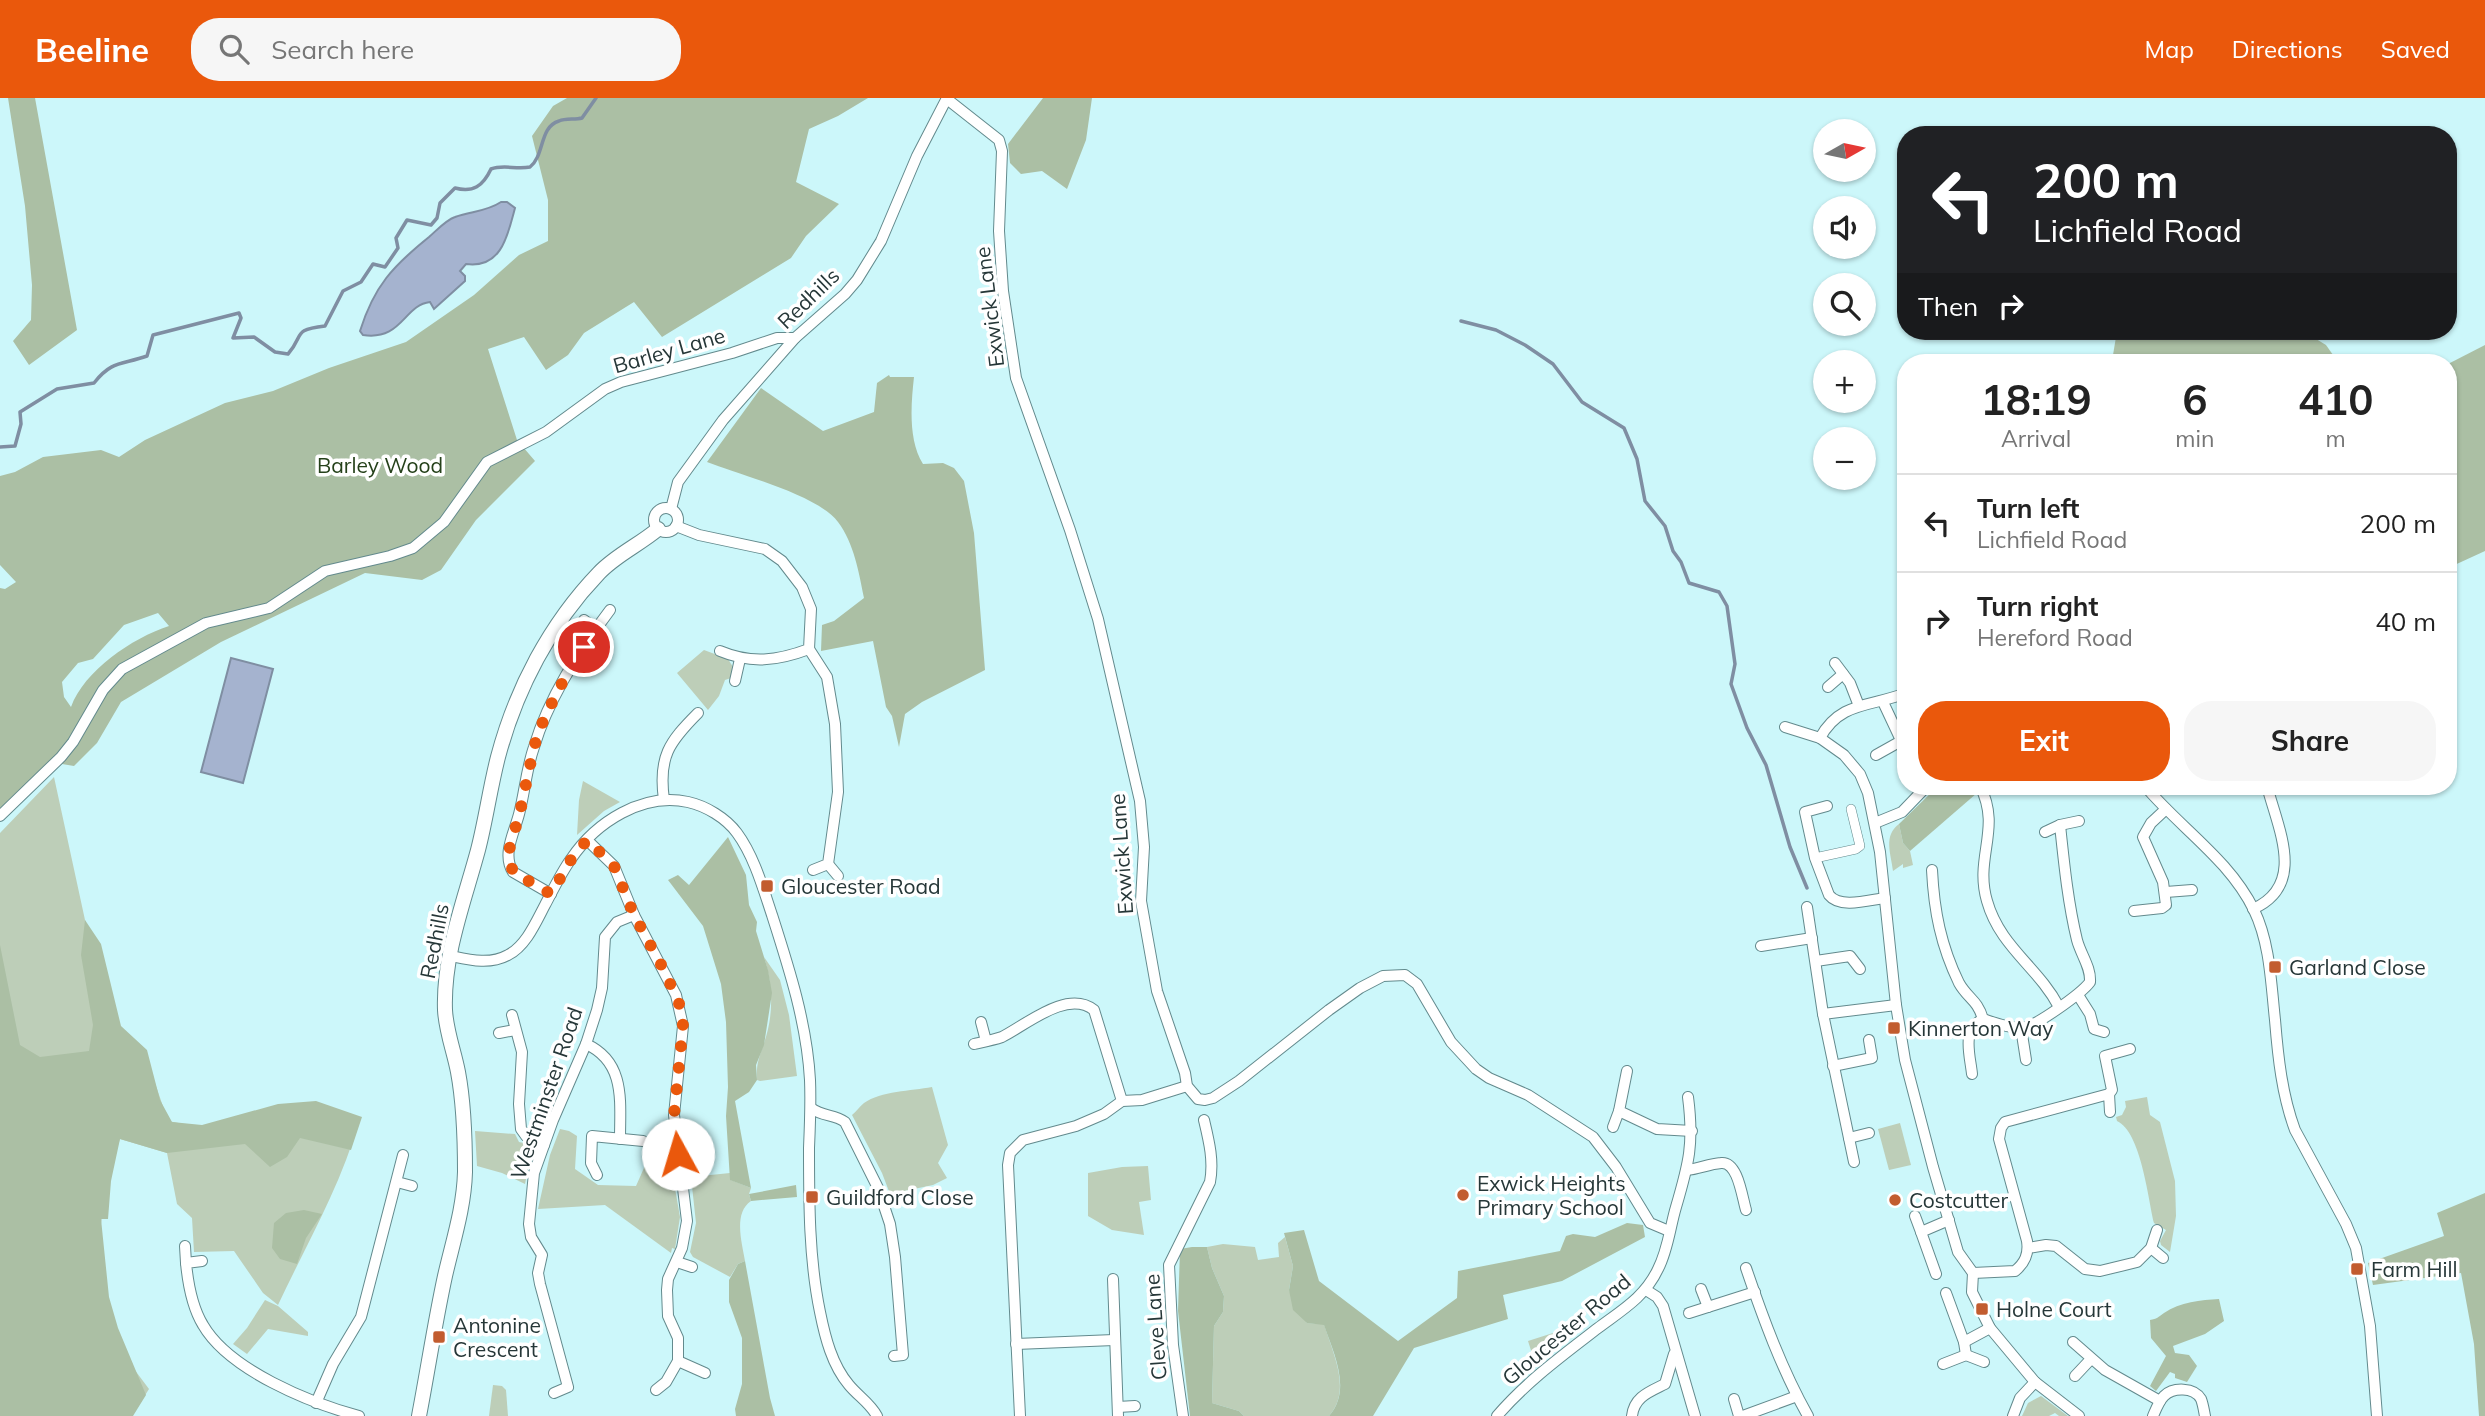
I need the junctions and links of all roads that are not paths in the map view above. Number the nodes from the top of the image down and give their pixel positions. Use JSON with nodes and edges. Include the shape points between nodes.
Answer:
{"nodes":[{"id":1,"x":947,"y":98,"type":"edge"},
{"id":2,"x":795,"y":338,"type":"junction"},
{"id":3,"x":671,"y":509,"type":"junction"},
{"id":4,"x":676,"y":526,"type":"junction"},
{"id":5,"x":658,"y":529,"type":"junction"},
{"id":6,"x":610,"y":611,"type":"dead end"},
{"id":7,"x":584,"y":620,"type":"dead end"},
{"id":8,"x":596,"y":629,"type":"junction"},
{"id":9,"x":809,"y":649,"type":"junction"},
{"id":10,"x":720,"y":651,"type":"dead end"},
{"id":11,"x":740,"y":659,"type":"junction"},
{"id":12,"x":1835,"y":663,"type":"dead end"},
{"id":13,"x":1843,"y":674,"type":"junction"},
{"id":14,"x":735,"y":681,"type":"dead end"},
{"id":15,"x":1828,"y":687,"type":"dead end"},
{"id":16,"x":1897,"y":697,"type":"edge"},
{"id":17,"x":1883,"y":702,"type":"junction"},
{"id":18,"x":1859,"y":706,"type":"junction"},
{"id":19,"x":698,"y":712,"type":"dead end"},
{"id":20,"x":1785,"y":727,"type":"dead end"},
{"id":21,"x":1897,"y":733,"type":"edge"},
{"id":22,"x":1820,"y":738,"type":"junction"},
{"id":23,"x":1897,"y":748,"type":"edge"},
{"id":24,"x":1877,"y":755,"type":"dead end"},
{"id":25,"x":1918,"y":795,"type":"edge"},
{"id":26,"x":1984,"y":795,"type":"edge"},
{"id":27,"x":2154,"y":795,"type":"edge"},
{"id":28,"x":2269,"y":795,"type":"edge"},
{"id":29,"x":664,"y":800,"type":"junction"},
{"id":30,"x":1827,"y":806,"type":"dead end"},
{"id":31,"x":2166,"y":808,"type":"junction"},
{"id":32,"x":1851,"y":810,"type":"dead end"},
{"id":33,"x":0,"y":816,"type":"edge"},
{"id":34,"x":2079,"y":821,"type":"dead end"},
{"id":35,"x":1875,"y":822,"type":"junction"},
{"id":36,"x":2060,"y":825,"type":"junction"},
{"id":37,"x":2045,"y":832,"type":"dead end"},
{"id":38,"x":587,"y":840,"type":"junction"},
{"id":39,"x":1815,"y":858,"type":"junction"},
{"id":40,"x":828,"y":864,"type":"junction"},
{"id":41,"x":813,"y":870,"type":"dead end"},
{"id":42,"x":1932,"y":870,"type":"dead end"},
{"id":43,"x":838,"y":876,"type":"dead end"},
{"id":44,"x":2192,"y":890,"type":"dead end"},
{"id":45,"x":2165,"y":892,"type":"junction"},
{"id":46,"x":551,"y":894,"type":"junction"},
{"id":47,"x":1885,"y":898,"type":"junction"},
{"id":48,"x":1807,"y":907,"type":"dead end"},
{"id":49,"x":2253,"y":909,"type":"junction"},
{"id":50,"x":2134,"y":911,"type":"dead end"},
{"id":51,"x":634,"y":915,"type":"junction"},
{"id":52,"x":1812,"y":938,"type":"junction"},
{"id":53,"x":1760,"y":946,"type":"dead end"},
{"id":54,"x":451,"y":956,"type":"junction"},
{"id":55,"x":1816,"y":961,"type":"junction"},
{"id":56,"x":1860,"y":969,"type":"dead end"},
{"id":57,"x":2078,"y":995,"type":"junction"},
{"id":58,"x":1896,"y":1005,"type":"junction"},
{"id":59,"x":2059,"y":1007,"type":"junction"},
{"id":60,"x":1823,"y":1014,"type":"junction"},
{"id":61,"x":512,"y":1015,"type":"dead end"},
{"id":62,"x":1983,"y":1019,"type":"junction"},
{"id":63,"x":981,"y":1022,"type":"dead end"},
{"id":64,"x":2021,"y":1028,"type":"junction"},
{"id":65,"x":515,"y":1030,"type":"junction"},
{"id":66,"x":2104,"y":1032,"type":"dead end"},
{"id":67,"x":499,"y":1033,"type":"dead end"},
{"id":68,"x":1869,"y":1040,"type":"dead end"},
{"id":69,"x":986,"y":1041,"type":"junction"},
{"id":70,"x":586,"y":1044,"type":"junction"},
{"id":71,"x":974,"y":1044,"type":"dead end"},
{"id":72,"x":2130,"y":1049,"type":"dead end"},
{"id":73,"x":2026,"y":1060,"type":"dead end"},
{"id":74,"x":1833,"y":1066,"type":"junction"},
{"id":75,"x":1627,"y":1071,"type":"dead end"},
{"id":76,"x":1972,"y":1074,"type":"dead end"},
{"id":77,"x":1187,"y":1086,"type":"junction"},
{"id":78,"x":2109,"y":1094,"type":"junction"},
{"id":79,"x":1688,"y":1097,"type":"dead end"},
{"id":80,"x":1122,"y":1101,"type":"junction"},
{"id":81,"x":811,"y":1108,"type":"junction"},
{"id":82,"x":1619,"y":1111,"type":"junction"},
{"id":83,"x":2110,"y":1112,"type":"dead end"},
{"id":84,"x":1204,"y":1120,"type":"dead end"},
{"id":85,"x":1613,"y":1127,"type":"dead end"},
{"id":86,"x":1692,"y":1131,"type":"junction"},
{"id":87,"x":1869,"y":1133,"type":"dead end"},
{"id":88,"x":1849,"y":1138,"type":"junction"},
{"id":89,"x":620,"y":1139,"type":"junction"},
{"id":90,"x":643,"y":1141,"type":"dead end"},
{"id":91,"x":544,"y":1144,"type":"junction"},
{"id":92,"x":403,"y":1155,"type":"dead end"},
{"id":93,"x":1854,"y":1162,"type":"dead end"},
{"id":94,"x":1687,"y":1170,"type":"junction"},
{"id":95,"x":597,"y":1175,"type":"dead end"},
{"id":96,"x":397,"y":1182,"type":"junction"},
{"id":97,"x":412,"y":1186,"type":"dead end"},
{"id":98,"x":1746,"y":1210,"type":"dead end"},
{"id":99,"x":1915,"y":1216,"type":"dead end"},
{"id":100,"x":1948,"y":1220,"type":"junction"},
{"id":101,"x":2157,"y":1230,"type":"dead end"},
{"id":102,"x":1669,"y":1231,"type":"junction"},
{"id":103,"x":1921,"y":1232,"type":"junction"},
{"id":104,"x":185,"y":1246,"type":"dead end"},
{"id":105,"x":2028,"y":1248,"type":"junction"},
{"id":106,"x":2151,"y":1248,"type":"junction"},
{"id":107,"x":555,"y":1252,"type":"dead end"},
{"id":108,"x":541,"y":1255,"type":"junction"},
{"id":109,"x":2163,"y":1258,"type":"dead end"},
{"id":110,"x":202,"y":1261,"type":"dead end"},
{"id":111,"x":677,"y":1262,"type":"junction"},
{"id":112,"x":186,"y":1263,"type":"junction"},
{"id":113,"x":692,"y":1267,"type":"dead end"},
{"id":114,"x":1746,"y":1268,"type":"dead end"},
{"id":115,"x":1973,"y":1273,"type":"junction"},
{"id":116,"x":1936,"y":1274,"type":"dead end"},
{"id":117,"x":1112,"y":1279,"type":"dead end"},
{"id":118,"x":1701,"y":1289,"type":"dead end"},
{"id":119,"x":1646,"y":1290,"type":"junction"},
{"id":120,"x":1755,"y":1292,"type":"junction"},
{"id":121,"x":1945,"y":1293,"type":"dead end"},
{"id":122,"x":1708,"y":1307,"type":"junction"},
{"id":123,"x":1689,"y":1313,"type":"dead end"},
{"id":124,"x":1990,"y":1328,"type":"junction"},
{"id":125,"x":690,"y":1336,"type":"dead end"},
{"id":126,"x":678,"y":1338,"type":"junction"},
{"id":127,"x":1114,"y":1340,"type":"junction"},
{"id":128,"x":1964,"y":1342,"type":"junction"},
{"id":129,"x":2073,"y":1342,"type":"dead end"},
{"id":130,"x":1016,"y":1344,"type":"junction"},
{"id":131,"x":1675,"y":1352,"type":"junction"},
{"id":132,"x":1966,"y":1355,"type":"junction"},
{"id":133,"x":903,"y":1356,"type":"dead end"},
{"id":134,"x":2091,"y":1359,"type":"junction"},
{"id":135,"x":678,"y":1361,"type":"junction"},
{"id":136,"x":1984,"y":1362,"type":"dead end"},
{"id":137,"x":1943,"y":1364,"type":"dead end"},
{"id":138,"x":705,"y":1373,"type":"dead end"},
{"id":139,"x":2075,"y":1376,"type":"dead end"},
{"id":140,"x":2035,"y":1382,"type":"junction"},
{"id":141,"x":656,"y":1390,"type":"dead end"},
{"id":142,"x":554,"y":1393,"type":"dead end"},
{"id":143,"x":1797,"y":1396,"type":"junction"},
{"id":144,"x":2162,"y":1398,"type":"junction"},
{"id":145,"x":1734,"y":1399,"type":"dead end"},
{"id":146,"x":316,"y":1403,"type":"junction"},
{"id":147,"x":1135,"y":1406,"type":"dead end"},
{"id":148,"x":1118,"y":1412,"type":"edge"},
{"id":149,"x":359,"y":1416,"type":"edge"},
{"id":150,"x":419,"y":1416,"type":"edge"},
{"id":151,"x":877,"y":1416,"type":"edge"},
{"id":152,"x":1020,"y":1416,"type":"edge"},
{"id":153,"x":1183,"y":1416,"type":"edge"},
{"id":154,"x":1497,"y":1416,"type":"edge"},
{"id":155,"x":1632,"y":1416,"type":"edge"},
{"id":156,"x":1695,"y":1416,"type":"edge"},
{"id":157,"x":1741,"y":1416,"type":"edge"},
{"id":158,"x":1808,"y":1416,"type":"edge"},
{"id":159,"x":2013,"y":1416,"type":"edge"},
{"id":160,"x":2079,"y":1416,"type":"edge"},
{"id":161,"x":2153,"y":1416,"type":"edge"},
{"id":162,"x":2205,"y":1416,"type":"edge"},
{"id":163,"x":2377,"y":1416,"type":"edge"}],
"edges":[{"from":1,"to":2,"type":"street","name":"Redhills","via":[[881,241],[857,280]]},
{"from":1,"to":77,"type":"street","name":"Exwick Lane","via":[[999,140],[1002,151],[1000,243],[1016,378],[1098,619],[1140,801],[1144,847],[1141,901],[1157,991]]},
{"from":2,"to":3,"type":"street","name":"Redhills","via":[[696,455],[678,482]]},
{"from":2,"to":33,"type":"street","name":"Barley Lane","via":[[777,338],[606,389],[546,432],[487,462],[444,522],[413,548],[324,571],[269,608],[206,623],[122,669],[103,690],[61,757]]},
{"from":3,"to":4,"type":"street","via":[[677,516]]},
{"from":3,"to":5,"type":"street","name":"Redhills","via":[[657,512],[654,521]]},
{"from":4,"to":5,"type":"street","name":"Redhills","via":[[670,531]]},
{"from":4,"to":9,"type":"street","via":[[699,536],[765,549],[782,561],[794,574],[811,609]]},
{"from":5,"to":54,"type":"street","name":"Redhills","via":[[599,573],[532,667],[498,757]]},
{"from":6,"to":8,"type":"street"},
{"from":7,"to":8,"type":"street"},
{"from":8,"to":46,"type":"street","via":[[540,728],[509,847],[513,872]]},
{"from":9,"to":11,"type":"street","via":[[786,657]]},
{"from":9,"to":40,"type":"street","via":[[827,677],[835,724],[838,792]]},
{"from":10,"to":11,"type":"street"},
{"from":11,"to":14,"type":"street"},
{"from":12,"to":13,"type":"street"},
{"from":13,"to":15,"type":"street"},
{"from":13,"to":18,"type":"street"},
{"from":16,"to":17,"type":"street"},
{"from":17,"to":18,"type":"street"},
{"from":17,"to":21,"type":"street"},
{"from":18,"to":22,"type":"street","via":[[1833,718]]},
{"from":19,"to":29,"type":"street","via":[[680,722],[665,753]]},
{"from":20,"to":22,"type":"street"},
{"from":22,"to":35,"type":"street","via":[[1860,774]]},
{"from":23,"to":24,"type":"street"},
{"from":25,"to":35,"type":"street","via":[[1902,812]]},
{"from":26,"to":59,"type":"street","via":[[1990,818],[1982,879],[1992,918]]},
{"from":27,"to":31,"type":"street"},
{"from":28,"to":49,"type":"street","via":[[2285,852],[2285,870],[2275,895]]},
{"from":29,"to":38,"type":"street","via":[[629,809]]},
{"from":29,"to":81,"type":"street","via":[[689,802],[723,818],[750,857],[765,892],[801,1023]]},
{"from":30,"to":39,"type":"street","via":[[1805,812]]},
{"from":31,"to":45,"type":"street","via":[[2143,832]]},
{"from":31,"to":49,"type":"street","via":[[2230,871]]},
{"from":32,"to":39,"type":"street","via":[[1860,846]]},
{"from":34,"to":36,"type":"street"},
{"from":35,"to":47,"type":"street"},
{"from":36,"to":37,"type":"street"},
{"from":36,"to":57,"type":"street","via":[[2078,943],[2090,977]]},
{"from":38,"to":46,"type":"street"},
{"from":38,"to":51,"type":"street","via":[[614,866]]},
{"from":39,"to":47,"type":"street","via":[[1833,901]]},
{"from":40,"to":41,"type":"street"},
{"from":40,"to":43,"type":"street"},
{"from":42,"to":62,"type":"street","via":[[1943,947]]},
{"from":44,"to":45,"type":"street"},
{"from":45,"to":50,"type":"street","via":[[2162,908]]},
{"from":46,"to":54,"type":"street","via":[[512,953],[494,961]]},
{"from":47,"to":58,"type":"street"},
{"from":48,"to":52,"type":"street"},
{"from":49,"to":163,"type":"street","via":[[2269,962],[2290,1116],[2356,1248],[2370,1326]]},
{"from":51,"to":70,"type":"street","name":"Westminster Road","via":[[617,922],[604,937],[602,988]]},
{"from":51,"to":111,"type":"street","via":[[676,995],[683,1026],[674,1115],[687,1221]]},
{"from":52,"to":53,"type":"street"},
{"from":52,"to":55,"type":"street"},
{"from":54,"to":150,"type":"street","name":"Redhills","via":[[445,1009],[462,1101],[464,1191]]},
{"from":55,"to":56,"type":"street","via":[[1850,956]]},
{"from":55,"to":60,"type":"street"},
{"from":57,"to":59,"type":"street"},
{"from":57,"to":66,"type":"street","via":[[2094,1029]]},
{"from":58,"to":60,"type":"street"},
{"from":58,"to":100,"type":"street","via":[[1905,1060]]},
{"from":59,"to":64,"type":"street"},
{"from":60,"to":74,"type":"street"},
{"from":61,"to":65,"type":"street"},
{"from":62,"to":64,"type":"street"},
{"from":62,"to":76,"type":"street","via":[[1968,1036]]},
{"from":63,"to":69,"type":"street"},
{"from":64,"to":73,"type":"street"},
{"from":65,"to":67,"type":"street"},
{"from":65,"to":91,"type":"street","via":[[522,1052],[521,1129]]},
{"from":68,"to":74,"type":"street","via":[[1872,1058]]},
{"from":69,"to":71,"type":"street"},
{"from":69,"to":80,"type":"street","via":[[1038,1014],[1087,1005],[1094,1010]]},
{"from":70,"to":89,"type":"street","via":[[603,1054],[615,1072]]},
{"from":70,"to":91,"type":"street","name":"Westminster Road"},
{"from":72,"to":78,"type":"street","via":[[2105,1056]]},
{"from":74,"to":88,"type":"street"},
{"from":75,"to":82,"type":"street"},
{"from":77,"to":80,"type":"street","via":[[1142,1100]]},
{"from":77,"to":102,"type":"street","via":[[1198,1099],[1213,1098],[1360,988],[1383,976],[1405,975],[1417,984],[1451,1042],[1476,1069],[1528,1095],[1593,1137],[1650,1223]]},
{"from":78,"to":83,"type":"street"},
{"from":78,"to":105,"type":"street","via":[[2015,1118],[2001,1128],[1999,1139]]},
{"from":79,"to":86,"type":"street","name":"Gloucester Road"},
{"from":80,"to":130,"type":"street","via":[[1076,1126],[1023,1140],[1010,1153]]},
{"from":81,"to":133,"type":"street","via":[[845,1122],[882,1200],[894,1243]]},
{"from":81,"to":151,"type":"street","via":[[810,1221],[825,1335],[842,1376]]},
{"from":82,"to":85,"type":"street"},
{"from":82,"to":86,"type":"street","via":[[1657,1129]]},
{"from":84,"to":153,"type":"street","name":"Cleve Lane","via":[[1210,1144],[1210,1182],[1169,1265]]},
{"from":86,"to":94,"type":"street","name":"Gloucester Road"},
{"from":87,"to":88,"type":"street"},
{"from":88,"to":93,"type":"street"},
{"from":89,"to":90,"type":"street"},
{"from":89,"to":95,"type":"street","via":[[592,1136],[591,1163]]},
{"from":91,"to":108,"type":"street","name":"Westminster Road","via":[[529,1211],[531,1237]]},
{"from":92,"to":96,"type":"street"},
{"from":94,"to":98,"type":"street","via":[[1729,1164]]},
{"from":94,"to":102,"type":"street","name":"Gloucester Road"},
{"from":96,"to":97,"type":"street"},
{"from":96,"to":146,"type":"street","via":[[361,1317]]},
{"from":99,"to":103,"type":"street"},
{"from":100,"to":103,"type":"street"},
{"from":100,"to":115,"type":"street","via":[[1958,1252]]},
{"from":101,"to":106,"type":"street"},
{"from":102,"to":119,"type":"street","name":"Gloucester Road","via":[[1663,1259]]},
{"from":103,"to":116,"type":"street"},
{"from":104,"to":112,"type":"street"},
{"from":105,"to":106,"type":"street","via":[[2056,1247],[2095,1272],[2137,1262]]},
{"from":105,"to":115,"type":"street","via":[[2015,1271]]},
{"from":106,"to":109,"type":"street"},
{"from":107,"to":108,"type":"street"},
{"from":108,"to":142,"type":"street","name":"Westminster Road","via":[[540,1284],[573,1390]]},
{"from":110,"to":112,"type":"street"},
{"from":111,"to":113,"type":"street"},
{"from":111,"to":126,"type":"street","via":[[667,1290],[668,1316]]},
{"from":112,"to":146,"type":"street","via":[[195,1309],[223,1350]]},
{"from":114,"to":120,"type":"street"},
{"from":115,"to":124,"type":"street","via":[[1972,1292]]},
{"from":117,"to":127,"type":"street","via":[[1119,1296]]},
{"from":118,"to":122,"type":"street"},
{"from":119,"to":131,"type":"street","via":[[1663,1306]]},
{"from":119,"to":154,"type":"street","name":"Gloucester Road"},
{"from":120,"to":122,"type":"street"},
{"from":120,"to":143,"type":"street"},
{"from":121,"to":128,"type":"street"},
{"from":122,"to":123,"type":"street"},
{"from":124,"to":128,"type":"street"},
{"from":124,"to":140,"type":"street"},
{"from":125,"to":126,"type":"street"},
{"from":126,"to":135,"type":"street"},
{"from":127,"to":130,"type":"street"},
{"from":127,"to":148,"type":"street"},
{"from":128,"to":132,"type":"street"},
{"from":129,"to":134,"type":"street"},
{"from":130,"to":152,"type":"street"},
{"from":131,"to":155,"type":"street","via":[[1665,1384],[1641,1397],[1633,1405]]},
{"from":131,"to":156,"type":"street"},
{"from":132,"to":136,"type":"street"},
{"from":132,"to":137,"type":"street"},
{"from":134,"to":139,"type":"street"},
{"from":134,"to":144,"type":"street"},
{"from":135,"to":138,"type":"street"},
{"from":135,"to":141,"type":"street"},
{"from":140,"to":159,"type":"street","via":[[2020,1398]]},
{"from":140,"to":160,"type":"street"},
{"from":143,"to":157,"type":"street"},
{"from":143,"to":158,"type":"street"},
{"from":144,"to":161,"type":"street"},
{"from":144,"to":162,"type":"street","via":[[2170,1392],[2192,1391],[2201,1399]]},
{"from":145,"to":157,"type":"street"},
{"from":146,"to":149,"type":"street"},
{"from":147,"to":148,"type":"street"}]}
